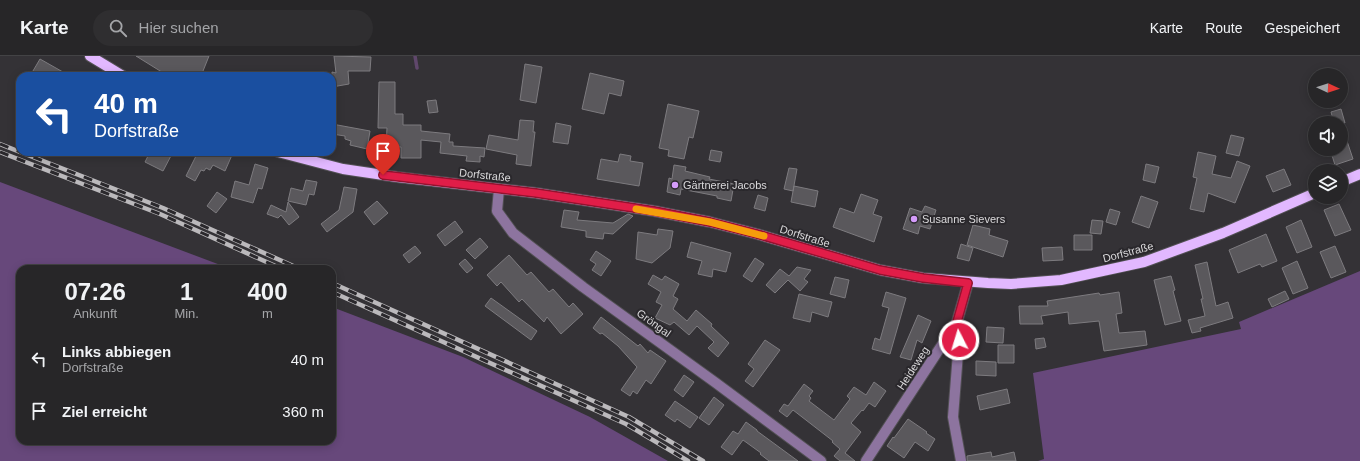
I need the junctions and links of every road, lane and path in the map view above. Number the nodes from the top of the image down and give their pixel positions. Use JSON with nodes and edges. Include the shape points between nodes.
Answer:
{"nodes":[{"id":1,"x":90,"y":56,"type":"edge"},
{"id":2,"x":116,"y":72,"type":"edge"},
{"id":3,"x":293,"y":156,"type":"edge"},
{"id":4,"x":1360,"y":174,"type":"edge"},
{"id":5,"x":1348,"y":179,"type":"edge"},
{"id":6,"x":499,"y":188,"type":"junction"},
{"id":7,"x":1308,"y":196,"type":"edge"},
{"id":8,"x":968,"y":283,"type":"junction"},
{"id":9,"x":957,"y":322,"type":"junction"},
{"id":10,"x":821,"y":461,"type":"edge"},
{"id":11,"x":866,"y":461,"type":"edge"},
{"id":12,"x":961,"y":461,"type":"edge"}],
"edges":[{"from":1,"to":2,"type":"main road"},
{"from":3,"to":6,"type":"main road","name":"Dorfstraße","via":[[343,169]]},
{"from":4,"to":5,"type":"main road"},
{"from":6,"to":8,"type":"main road","name":"Dorfstraße","via":[[710,222],[880,270]]},
{"from":6,"to":10,"type":"street","name":"Gröngal","via":[[497,211],[513,233]]},
{"from":7,"to":8,"type":"main road","name":"Dorfstraße","via":[[1222,233],[1127,267],[1061,280],[1012,284]]},
{"from":8,"to":9,"type":"street","name":"Heideweg"},
{"from":9,"to":11,"type":"street","name":"Heideweg"},
{"from":9,"to":12,"type":"street","via":[[959,340],[953,417]]}]}
